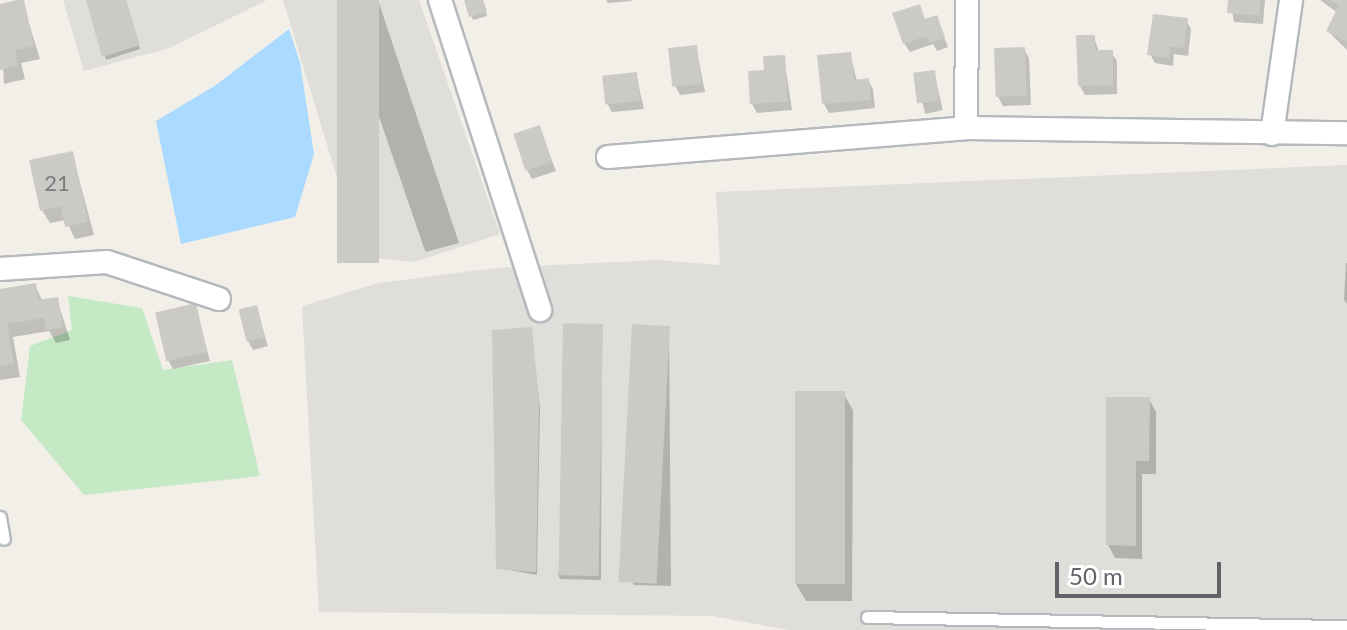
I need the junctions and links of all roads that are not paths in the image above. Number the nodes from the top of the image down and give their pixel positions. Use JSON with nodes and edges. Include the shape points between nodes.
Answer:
{"nodes":[{"id":1,"x":440,"y":0,"type":"edge"},
{"id":2,"x":967,"y":0,"type":"edge"},
{"id":3,"x":1291,"y":0,"type":"edge"},
{"id":4,"x":966,"y":128,"type":"junction"},
{"id":5,"x":1347,"y":133,"type":"edge"},
{"id":6,"x":1272,"y":134,"type":"junction"},
{"id":7,"x":608,"y":157,"type":"dead end"},
{"id":8,"x":0,"y":267,"type":"edge"},
{"id":9,"x":219,"y":299,"type":"dead end"},
{"id":10,"x":540,"y":310,"type":"dead end"},
{"id":11,"x":0,"y":517,"type":"edge"},
{"id":12,"x":4,"y":539,"type":"dead end"},
{"id":13,"x":867,"y":617,"type":"dead end"},
{"id":14,"x":955,"y":624,"type":"edge"},
{"id":15,"x":1347,"y":626,"type":"edge"}],
"edges":[{"from":1,"to":10,"type":"street"},
{"from":2,"to":4,"type":"street"},
{"from":3,"to":6,"type":"street"},
{"from":4,"to":6,"type":"street"},
{"from":4,"to":7,"type":"street"},
{"from":5,"to":6,"type":"street"},
{"from":8,"to":9,"type":"street","via":[[107,262]]},
{"from":11,"to":12,"type":"lane"},
{"from":13,"to":14,"type":"lane"},
{"from":14,"to":15,"type":"lane"}]}
